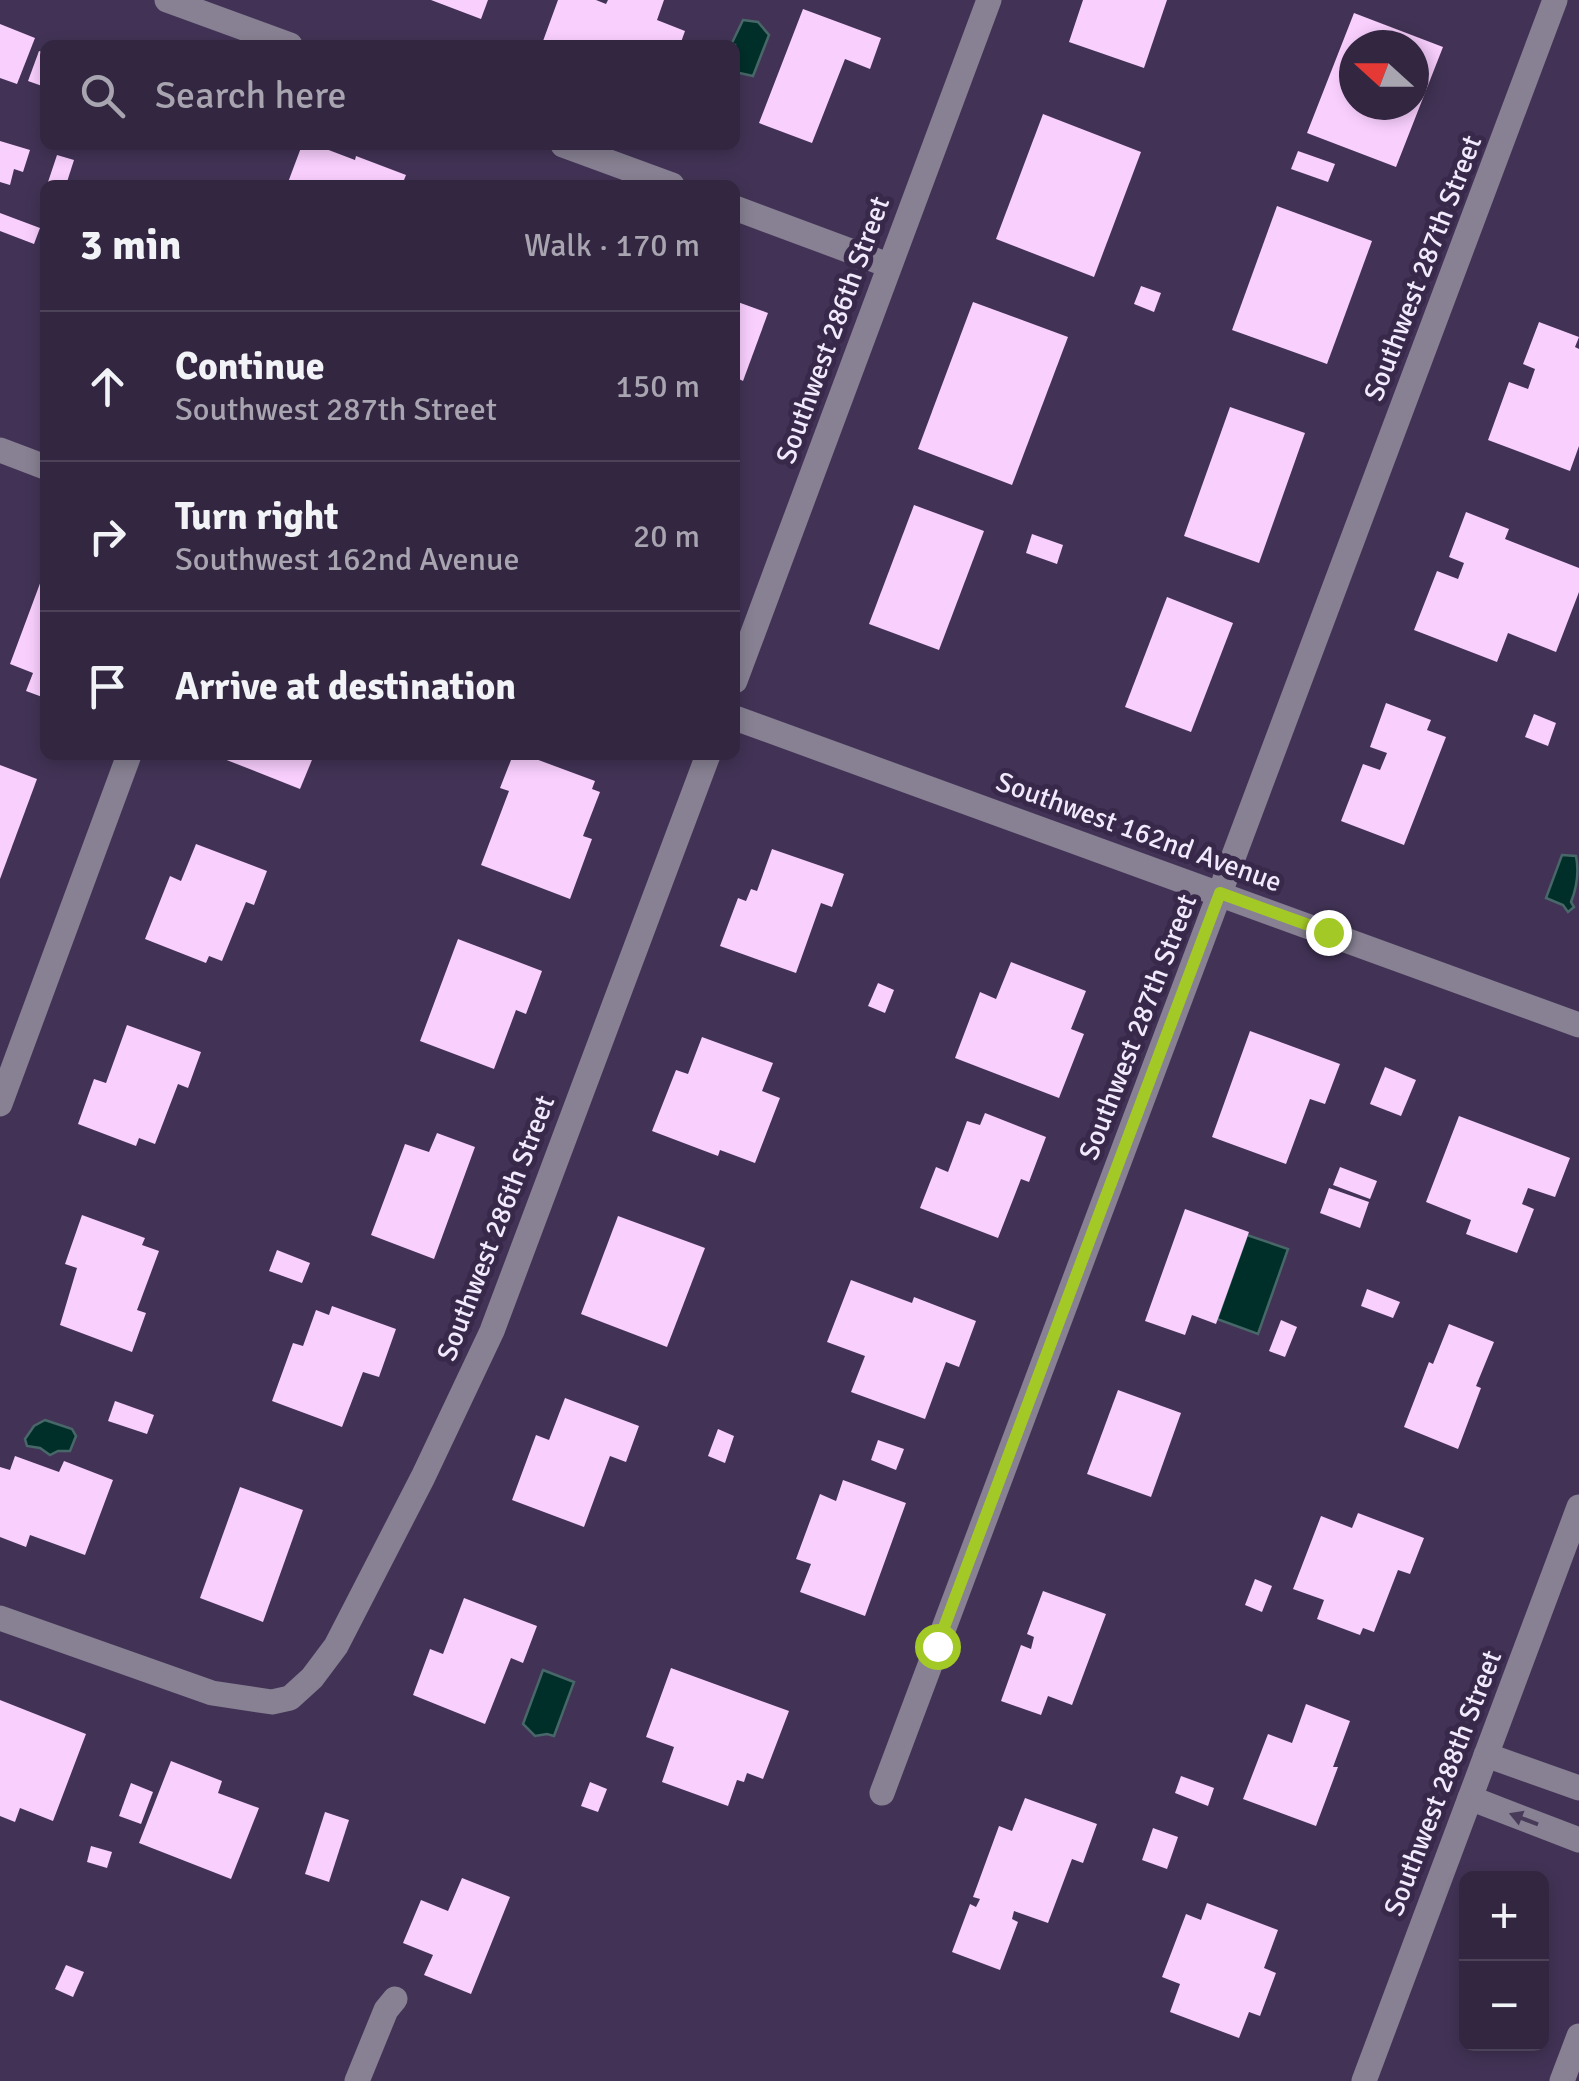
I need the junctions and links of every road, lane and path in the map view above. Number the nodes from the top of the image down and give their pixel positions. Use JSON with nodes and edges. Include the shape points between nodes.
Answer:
{"nodes":[{"id":1,"x":167,"y":0,"type":"edge"},
{"id":2,"x":989,"y":0,"type":"edge"},
{"id":3,"x":1555,"y":0,"type":"edge"},
{"id":4,"x":276,"y":40,"type":"edge"},
{"id":5,"x":577,"y":150,"type":"edge"},
{"id":6,"x":658,"y":180,"type":"edge"},
{"id":7,"x":740,"y":210,"type":"edge"},
{"id":8,"x":888,"y":264,"type":"junction"},
{"id":9,"x":0,"y":450,"type":"edge"},
{"id":10,"x":40,"y":464,"type":"edge"},
{"id":11,"x":740,"y":667,"type":"edge"},
{"id":12,"x":740,"y":720,"type":"edge"},
{"id":13,"x":126,"y":760,"type":"edge"},
{"id":14,"x":706,"y":760,"type":"edge"},
{"id":15,"x":1220,"y":893,"type":"junction"},
{"id":16,"x":1579,"y":1025,"type":"edge"},
{"id":17,"x":0,"y":1104,"type":"edge"},
{"id":18,"x":1579,"y":1507,"type":"edge"},
{"id":19,"x":0,"y":1618,"type":"edge"},
{"id":20,"x":1486,"y":1755,"type":"junction"},
{"id":21,"x":1579,"y":1788,"type":"edge"},
{"id":22,"x":882,"y":1794,"type":"dead end"},
{"id":23,"x":1470,"y":1798,"type":"junction"},
{"id":24,"x":1579,"y":1840,"type":"edge"},
{"id":25,"x":395,"y":1999,"type":"dead end"},
{"id":26,"x":1579,"y":2036,"type":"edge"},
{"id":27,"x":358,"y":2081,"type":"edge"},
{"id":28,"x":1364,"y":2081,"type":"edge"},
{"id":29,"x":1562,"y":2081,"type":"edge"}],
"edges":[{"from":1,"to":4,"type":"street"},
{"from":2,"to":8,"type":"street","name":"Southwest 286th Street"},
{"from":3,"to":15,"type":"street","name":"Southwest 287th Street"},
{"from":5,"to":6,"type":"street"},
{"from":7,"to":8,"type":"street"},
{"from":8,"to":11,"type":"street","name":"Southwest 286th Street"},
{"from":9,"to":10,"type":"street"},
{"from":12,"to":15,"type":"street","name":"Southwest 162nd Avenue"},
{"from":13,"to":17,"type":"street"},
{"from":14,"to":19,"type":"street","name":"Southwest 286th Street","via":[[492,1330],[336,1646],[312,1678],[290,1698],[272,1702],[212,1694]]},
{"from":15,"to":16,"type":"street","name":"Southwest 162nd Avenue"},
{"from":15,"to":22,"type":"street","name":"Southwest 287th Street"},
{"from":18,"to":20,"type":"street","name":"Southwest 288th Street"},
{"from":20,"to":21,"type":"street"},
{"from":20,"to":23,"type":"street","name":"Southwest 288th Street"},
{"from":24,"to":23,"type":"street","one_way":true},
{"from":23,"to":28,"type":"street","name":"Southwest 288th Street"},
{"from":25,"to":27,"type":"street"},
{"from":26,"to":29,"type":"street"}]}
